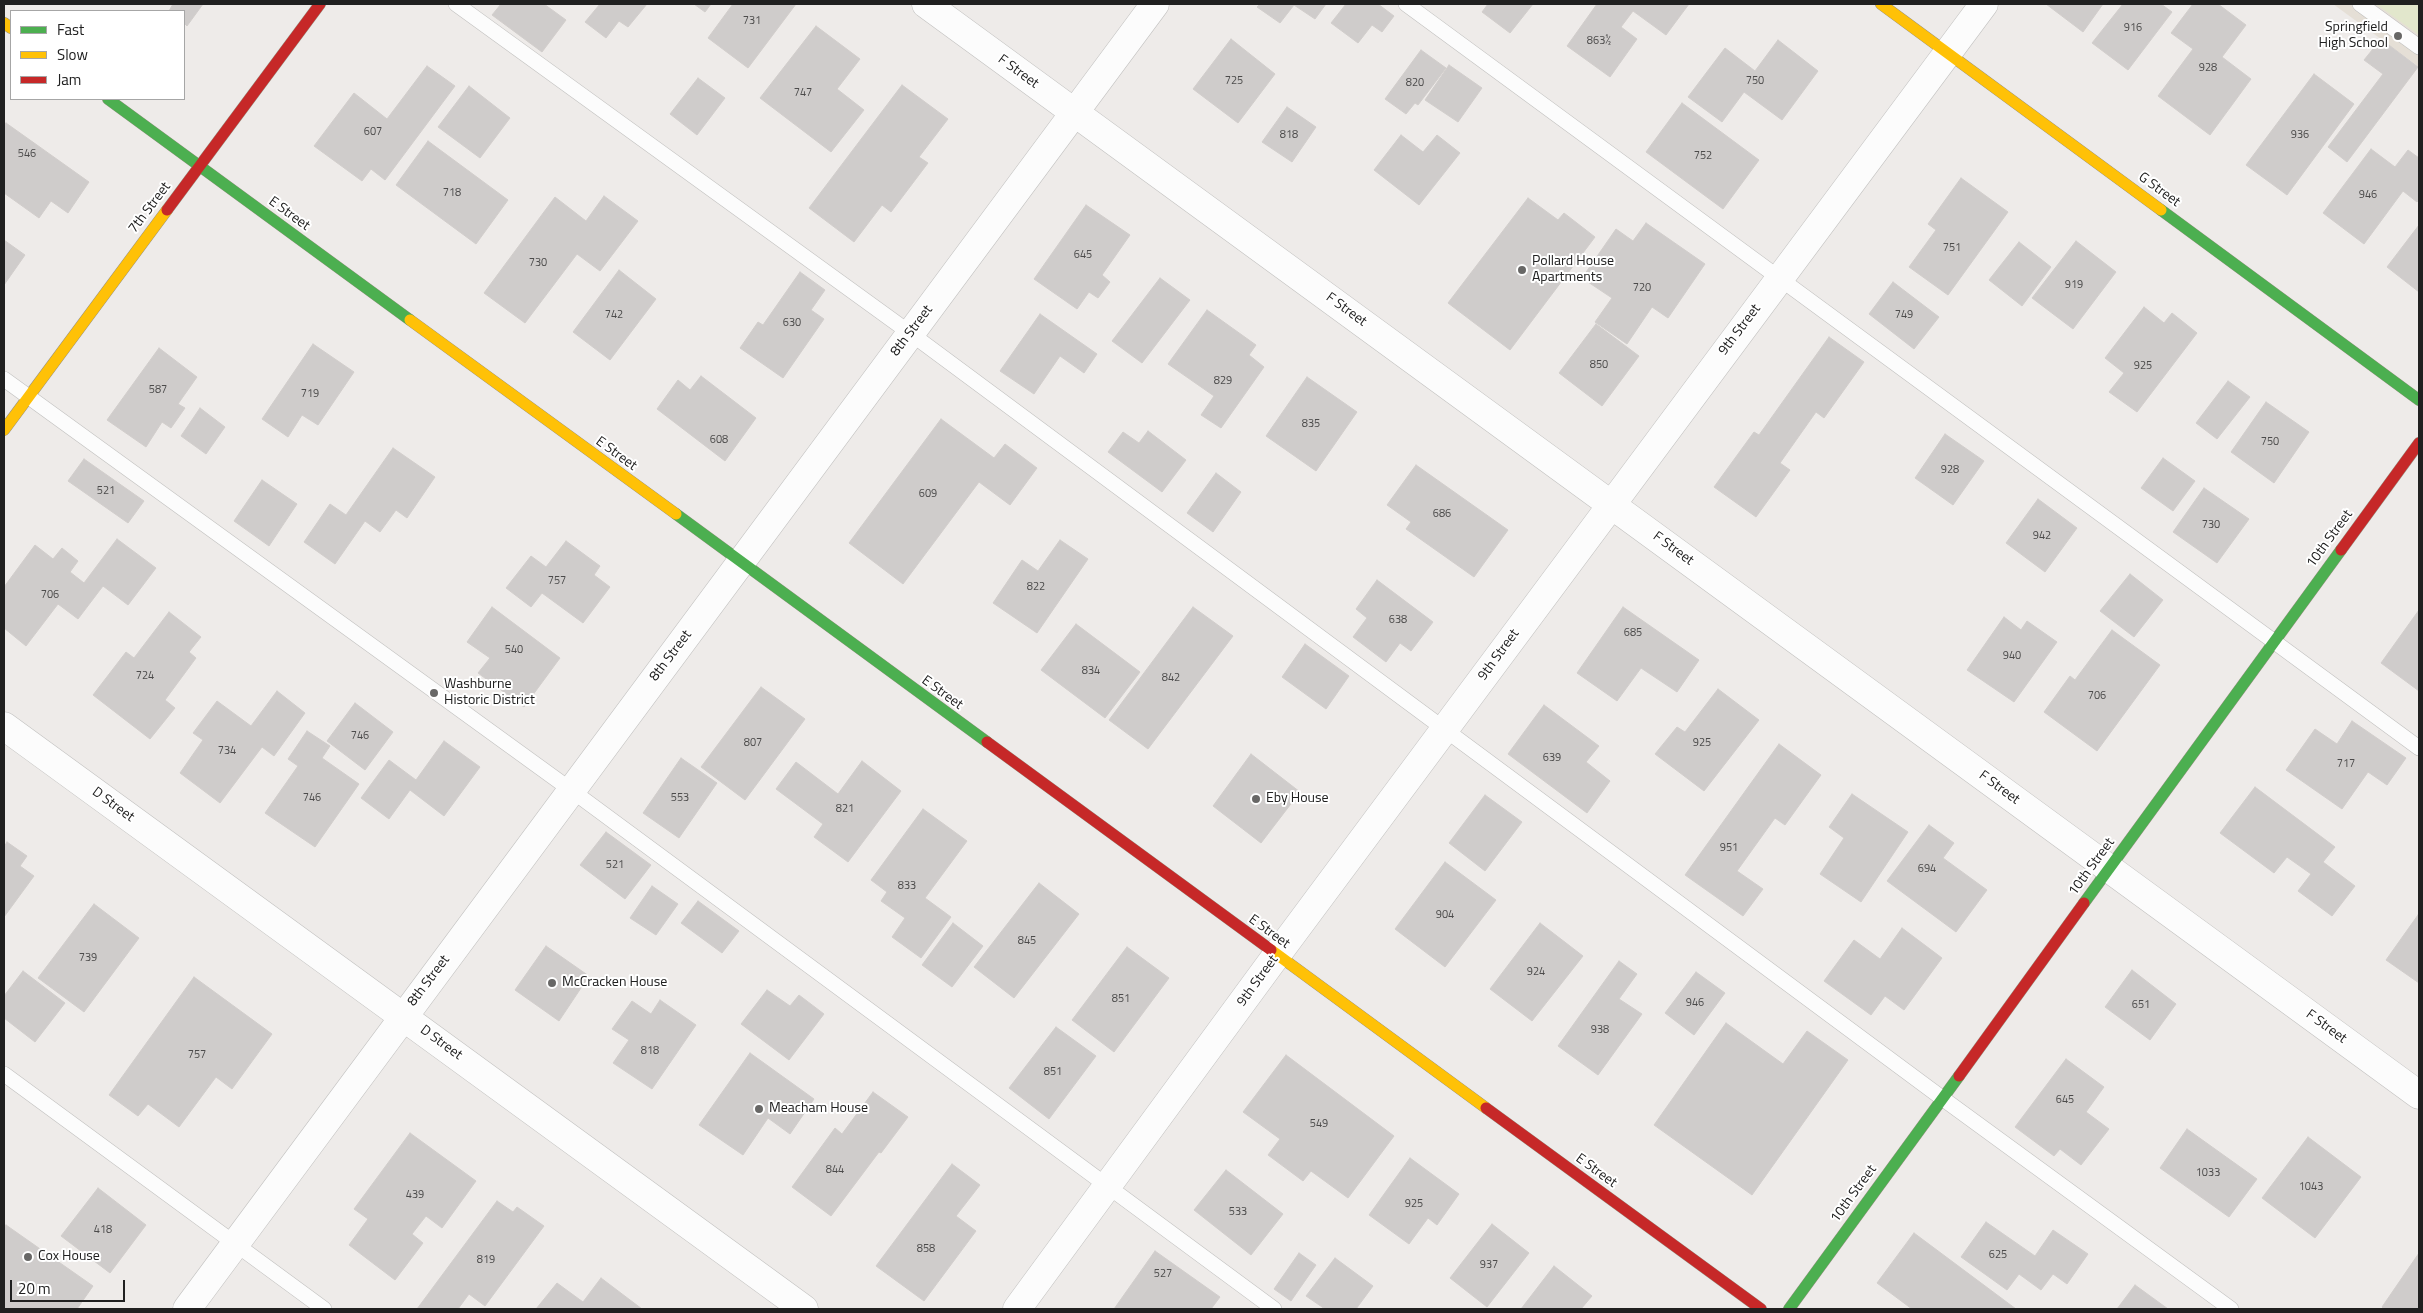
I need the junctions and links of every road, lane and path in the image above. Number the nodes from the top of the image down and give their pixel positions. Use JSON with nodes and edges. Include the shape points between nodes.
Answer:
{"nodes":[{"id":1,"x":320,"y":4,"type":"edge"},
{"id":2,"x":456,"y":4,"type":"edge"},
{"id":3,"x":926,"y":4,"type":"edge"},
{"id":4,"x":1155,"y":4,"type":"edge"},
{"id":5,"x":1406,"y":4,"type":"edge"},
{"id":6,"x":1881,"y":4,"type":"edge"},
{"id":7,"x":1984,"y":4,"type":"edge"},
{"id":8,"x":2360,"y":4,"type":"edge"},
{"id":9,"x":2419,"y":47,"type":"edge"},
{"id":10,"x":1948,"y":53,"type":"junction"},
{"id":11,"x":109,"y":100,"type":"edge"},
{"id":12,"x":1074,"y":112,"type":"junction"},
{"id":13,"x":200,"y":166,"type":"junction"},
{"id":14,"x":1779,"y":278,"type":"junction"},
{"id":15,"x":910,"y":333,"type":"junction"},
{"id":16,"x":4,"y":379,"type":"edge"},
{"id":17,"x":28,"y":397,"type":"junction"},
{"id":18,"x":2419,"y":400,"type":"edge"},
{"id":19,"x":4,"y":430,"type":"edge"},
{"id":20,"x":2419,"y":443,"type":"edge"},
{"id":21,"x":1611,"y":504,"type":"junction"},
{"id":22,"x":741,"y":564,"type":"junction"},
{"id":23,"x":2274,"y":641,"type":"junction"},
{"id":24,"x":4,"y":726,"type":"edge"},
{"id":25,"x":1444,"y":730,"type":"junction"},
{"id":26,"x":2419,"y":748,"type":"edge"},
{"id":27,"x":571,"y":790,"type":"junction"},
{"id":28,"x":2109,"y":869,"type":"junction"},
{"id":29,"x":1276,"y":956,"type":"junction"},
{"id":30,"x":404,"y":1016,"type":"junction"},
{"id":31,"x":4,"y":1074,"type":"edge"},
{"id":32,"x":2419,"y":1095,"type":"edge"},
{"id":33,"x":1942,"y":1098,"type":"junction"},
{"id":34,"x":1106,"y":1187,"type":"junction"},
{"id":35,"x":235,"y":1244,"type":"junction"},
{"id":36,"x":187,"y":1309,"type":"edge"},
{"id":37,"x":324,"y":1309,"type":"edge"},
{"id":38,"x":804,"y":1309,"type":"edge"},
{"id":39,"x":1017,"y":1309,"type":"edge"},
{"id":40,"x":1274,"y":1309,"type":"edge"},
{"id":41,"x":1760,"y":1309,"type":"edge"},
{"id":42,"x":1789,"y":1309,"type":"edge"},
{"id":43,"x":2231,"y":1309,"type":"edge"}],
"edges":[{"from":1,"to":13,"type":"street","name":"7th Street"},
{"from":2,"to":15,"type":"lane"},
{"from":3,"to":12,"type":"street","name":"F Street"},
{"from":4,"to":12,"type":"street","name":"8th Street"},
{"from":5,"to":14,"type":"lane"},
{"from":6,"to":10,"type":"street","name":"G Street"},
{"from":7,"to":10,"type":"street","name":"9th Street"},
{"from":8,"to":9,"type":"lane"},
{"from":10,"to":14,"type":"street","name":"9th Street"},
{"from":10,"to":18,"type":"street","name":"G Street"},
{"from":11,"to":13,"type":"street","name":"E Street"},
{"from":12,"to":15,"type":"street","name":"8th Street"},
{"from":12,"to":21,"type":"street","name":"F Street"},
{"from":13,"to":17,"type":"street","name":"7th Street"},
{"from":13,"to":22,"type":"street","name":"E Street"},
{"from":14,"to":21,"type":"street","name":"9th Street"},
{"from":14,"to":23,"type":"lane"},
{"from":15,"to":22,"type":"street","name":"8th Street"},
{"from":15,"to":25,"type":"lane"},
{"from":16,"to":17,"type":"lane"},
{"from":17,"to":19,"type":"street","name":"7th Street"},
{"from":17,"to":27,"type":"lane"},
{"from":20,"to":23,"type":"street","name":"10th Street"},
{"from":21,"to":25,"type":"street","name":"9th Street"},
{"from":21,"to":28,"type":"street","name":"F Street"},
{"from":22,"to":27,"type":"street","name":"8th Street"},
{"from":22,"to":29,"type":"street","name":"E Street"},
{"from":23,"to":26,"type":"lane"},
{"from":23,"to":28,"type":"street","name":"10th Street"},
{"from":24,"to":30,"type":"street","name":"D Street"},
{"from":25,"to":29,"type":"street","name":"9th Street"},
{"from":25,"to":33,"type":"lane"},
{"from":27,"to":30,"type":"street","name":"8th Street"},
{"from":27,"to":34,"type":"lane"},
{"from":28,"to":32,"type":"street","name":"F Street"},
{"from":28,"to":33,"type":"street","name":"10th Street"},
{"from":29,"to":34,"type":"street","name":"9th Street"},
{"from":29,"to":41,"type":"street","name":"E Street"},
{"from":30,"to":35,"type":"street","name":"8th Street"},
{"from":30,"to":38,"type":"street","name":"D Street"},
{"from":31,"to":35,"type":"lane"},
{"from":33,"to":42,"type":"street","name":"10th Street"},
{"from":33,"to":43,"type":"lane"},
{"from":34,"to":39,"type":"street","name":"9th Street"},
{"from":34,"to":40,"type":"lane"},
{"from":35,"to":36,"type":"street","name":"8th Street"},
{"from":35,"to":37,"type":"lane"}]}
